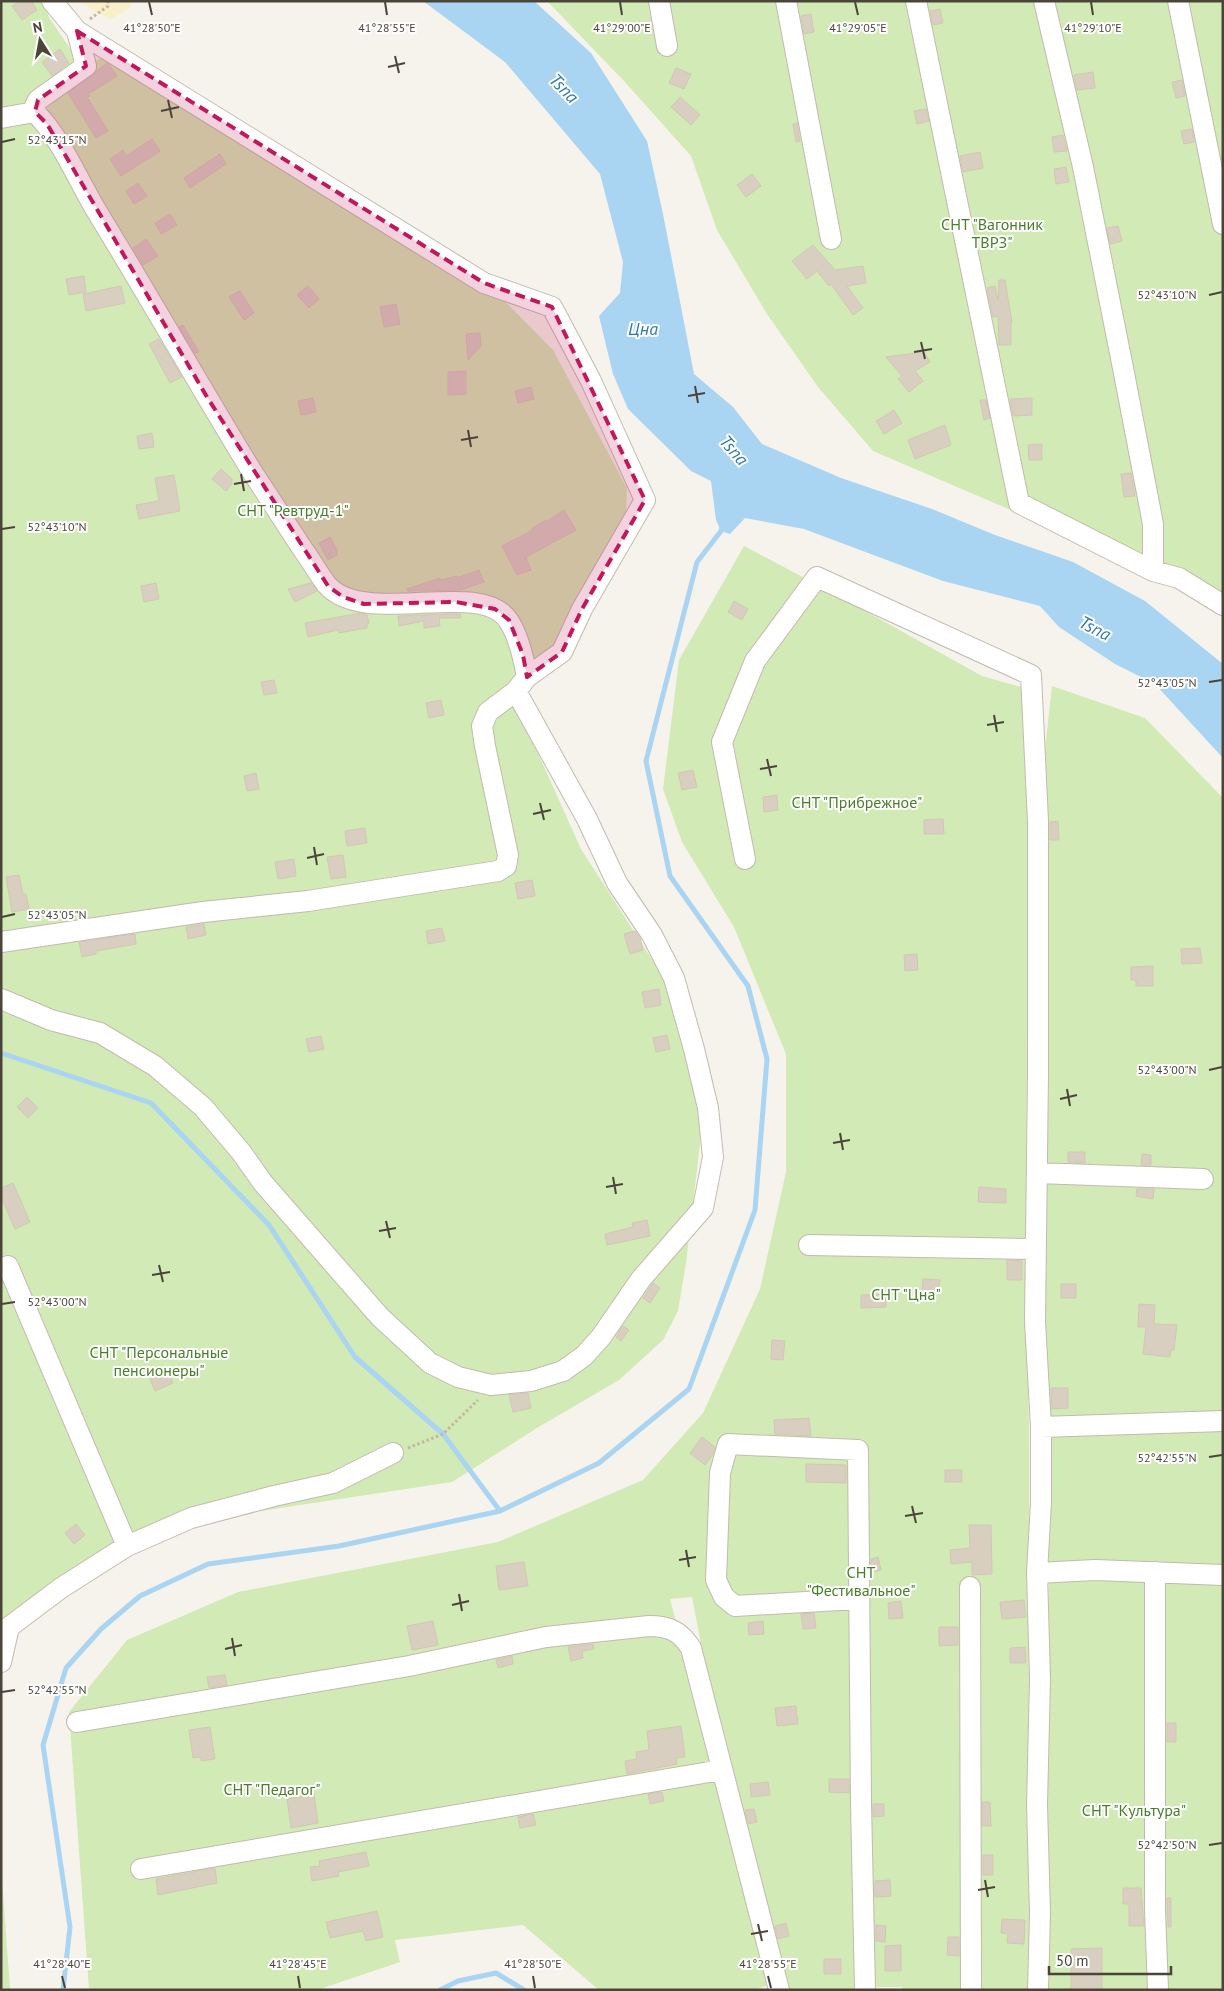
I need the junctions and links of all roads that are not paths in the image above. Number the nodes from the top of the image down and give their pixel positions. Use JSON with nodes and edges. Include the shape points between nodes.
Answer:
{"nodes":[{"id":1,"x":52,"y":1,"type":"edge"},
{"id":2,"x":659,"y":1,"type":"edge"},
{"id":3,"x":786,"y":1,"type":"edge"},
{"id":4,"x":916,"y":1,"type":"edge"},
{"id":5,"x":1044,"y":1,"type":"edge"},
{"id":6,"x":1178,"y":1,"type":"edge"},
{"id":7,"x":77,"y":31,"type":"junction"},
{"id":8,"x":667,"y":46,"type":"dead end"},
{"id":9,"x":35,"y":112,"type":"junction"},
{"id":10,"x":1,"y":118,"type":"edge"},
{"id":11,"x":1223,"y":224,"type":"edge"},
{"id":12,"x":831,"y":239,"type":"dead end"},
{"id":13,"x":1153,"y":571,"type":"junction"},
{"id":14,"x":1223,"y":605,"type":"edge"},
{"id":15,"x":522,"y":684,"type":"junction"},
{"id":16,"x":745,"y":858,"type":"dead end"},
{"id":17,"x":1,"y":942,"type":"edge"},
{"id":18,"x":1,"y":999,"type":"edge"},
{"id":19,"x":1037,"y":1173,"type":"junction"},
{"id":20,"x":1202,"y":1179,"type":"dead end"},
{"id":21,"x":808,"y":1245,"type":"dead end"},
{"id":22,"x":1036,"y":1249,"type":"junction"},
{"id":23,"x":1,"y":1269,"type":"edge"},
{"id":24,"x":1223,"y":1420,"type":"edge"},
{"id":25,"x":1041,"y":1427,"type":"junction"},
{"id":26,"x":393,"y":1453,"type":"road end"},
{"id":27,"x":127,"y":1546,"type":"junction"},
{"id":28,"x":1155,"y":1572,"type":"junction"},
{"id":29,"x":1037,"y":1573,"type":"junction"},
{"id":30,"x":1223,"y":1575,"type":"edge"},
{"id":31,"x":970,"y":1588,"type":"dead end"},
{"id":32,"x":858,"y":1599,"type":"junction"},
{"id":33,"x":1,"y":1662,"type":"edge"},
{"id":34,"x":77,"y":1722,"type":"dead end"},
{"id":35,"x":721,"y":1770,"type":"junction"},
{"id":36,"x":141,"y":1869,"type":"dead end"},
{"id":37,"x":779,"y":1990,"type":"edge"},
{"id":38,"x":865,"y":1990,"type":"edge"},
{"id":39,"x":971,"y":1990,"type":"edge"},
{"id":40,"x":1038,"y":1990,"type":"edge"},
{"id":41,"x":1158,"y":1990,"type":"edge"}],
"edges":[{"from":1,"to":7,"type":"street"},
{"from":2,"to":8,"type":"street"},
{"from":3,"to":12,"type":"street"},
{"from":4,"to":13,"type":"street","via":[[1020,503]]},
{"from":5,"to":13,"type":"street","via":[[1083,167],[1125,377],[1152,524]]},
{"from":6,"to":11,"type":"street"},
{"from":7,"to":9,"type":"street","via":[[86,66],[38,100]]},
{"from":7,"to":15,"type":"street","via":[[484,282],[552,307],[645,500],[582,609],[562,652]]},
{"from":9,"to":10,"type":"street"},
{"from":9,"to":15,"type":"street","via":[[47,124],[64,152],[232,439],[328,586],[342,597],[364,604],[456,602],[495,609],[509,620],[523,656]]},
{"from":13,"to":14,"type":"street","via":[[1179,578]]},
{"from":15,"to":17,"type":"street","via":[[488,712],[482,726],[508,855],[506,866],[498,871],[308,901],[203,912]]},
{"from":15,"to":18,"type":"street","via":[[616,883],[652,935],[674,978],[708,1108],[713,1157],[703,1208],[640,1279],[602,1337],[563,1371],[531,1382],[491,1385],[458,1377],[430,1363],[380,1317],[263,1183],[203,1107],[155,1066],[100,1033],[51,1020]]},
{"from":16,"to":19,"type":"street","via":[[722,742],[755,661],[817,577],[1031,674],[1038,830]]},
{"from":19,"to":20,"type":"street"},
{"from":19,"to":22,"type":"street"},
{"from":21,"to":22,"type":"street"},
{"from":22,"to":25,"type":"street","via":[[1035,1322]]},
{"from":23,"to":27,"type":"street","via":[[8,1266]]},
{"from":24,"to":25,"type":"street"},
{"from":25,"to":29,"type":"street"},
{"from":26,"to":27,"type":"street","via":[[333,1483],[191,1518]]},
{"from":27,"to":33,"type":"street","via":[[61,1588],[9,1627]]},
{"from":28,"to":29,"type":"street"},
{"from":28,"to":30,"type":"street"},
{"from":28,"to":41,"type":"street"},
{"from":29,"to":40,"type":"street","via":[[1040,1679]]},
{"from":31,"to":39,"type":"street"},
{"from":32,"to":32,"type":"street","via":[[735,1606],[724,1597],[716,1580],[720,1473],[728,1444],[858,1450]]},
{"from":32,"to":38,"type":"street"},
{"from":34,"to":35,"type":"street","via":[[409,1666],[546,1637],[661,1626],[680,1633],[691,1648]]},
{"from":35,"to":36,"type":"street"},
{"from":35,"to":37,"type":"street"}]}
